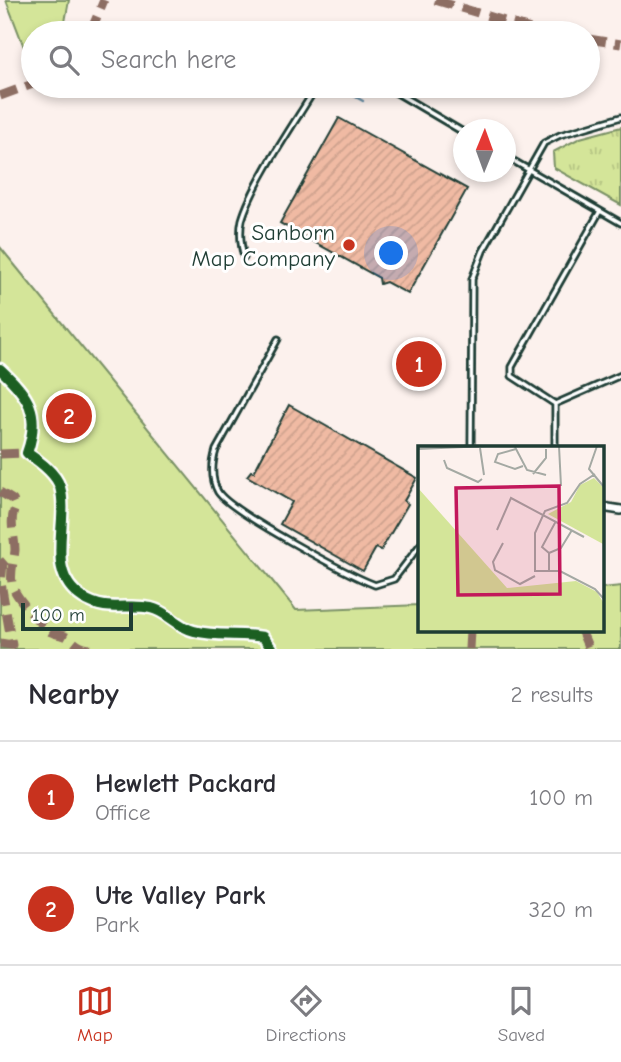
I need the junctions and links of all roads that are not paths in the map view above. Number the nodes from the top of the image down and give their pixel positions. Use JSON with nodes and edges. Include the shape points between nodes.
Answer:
{"nodes":[{"id":1,"x":310,"y":98,"type":"edge"},
{"id":2,"x":406,"y":98,"type":"edge"},
{"id":3,"x":621,"y":117,"type":"edge"},
{"id":4,"x":453,"y":126,"type":"edge"},
{"id":5,"x":516,"y":162,"type":"edge"},
{"id":6,"x":527,"y":169,"type":"junction"},
{"id":7,"x":600,"y":211,"type":"junction"},
{"id":8,"x":621,"y":223,"type":"edge"},
{"id":9,"x":244,"y":258,"type":"dead end"},
{"id":10,"x":278,"y":339,"type":"dead end"},
{"id":11,"x":621,"y":375,"type":"edge"},
{"id":12,"x":555,"y":404,"type":"junction"},
{"id":13,"x":471,"y":446,"type":"edge"},
{"id":14,"x":555,"y":446,"type":"edge"},
{"id":15,"x":418,"y":548,"type":"edge"}],
"edges":[{"from":1,"to":9,"type":"lane","via":[[247,209],[241,233]]},
{"from":2,"to":4,"type":"lane"},
{"from":3,"to":6,"type":"lane","via":[[550,138]]},
{"from":5,"to":6,"type":"lane"},
{"from":6,"to":7,"type":"lane"},
{"from":6,"to":13,"type":"lane","via":[[472,279]]},
{"from":7,"to":8,"type":"lane"},
{"from":7,"to":12,"type":"lane","via":[[512,367],[512,376]]},
{"from":10,"to":15,"type":"lane","via":[[216,450],[212,463],[217,490],[261,522],[375,585],[394,579]]},
{"from":11,"to":12,"type":"lane"},
{"from":12,"to":14,"type":"lane"}]}
